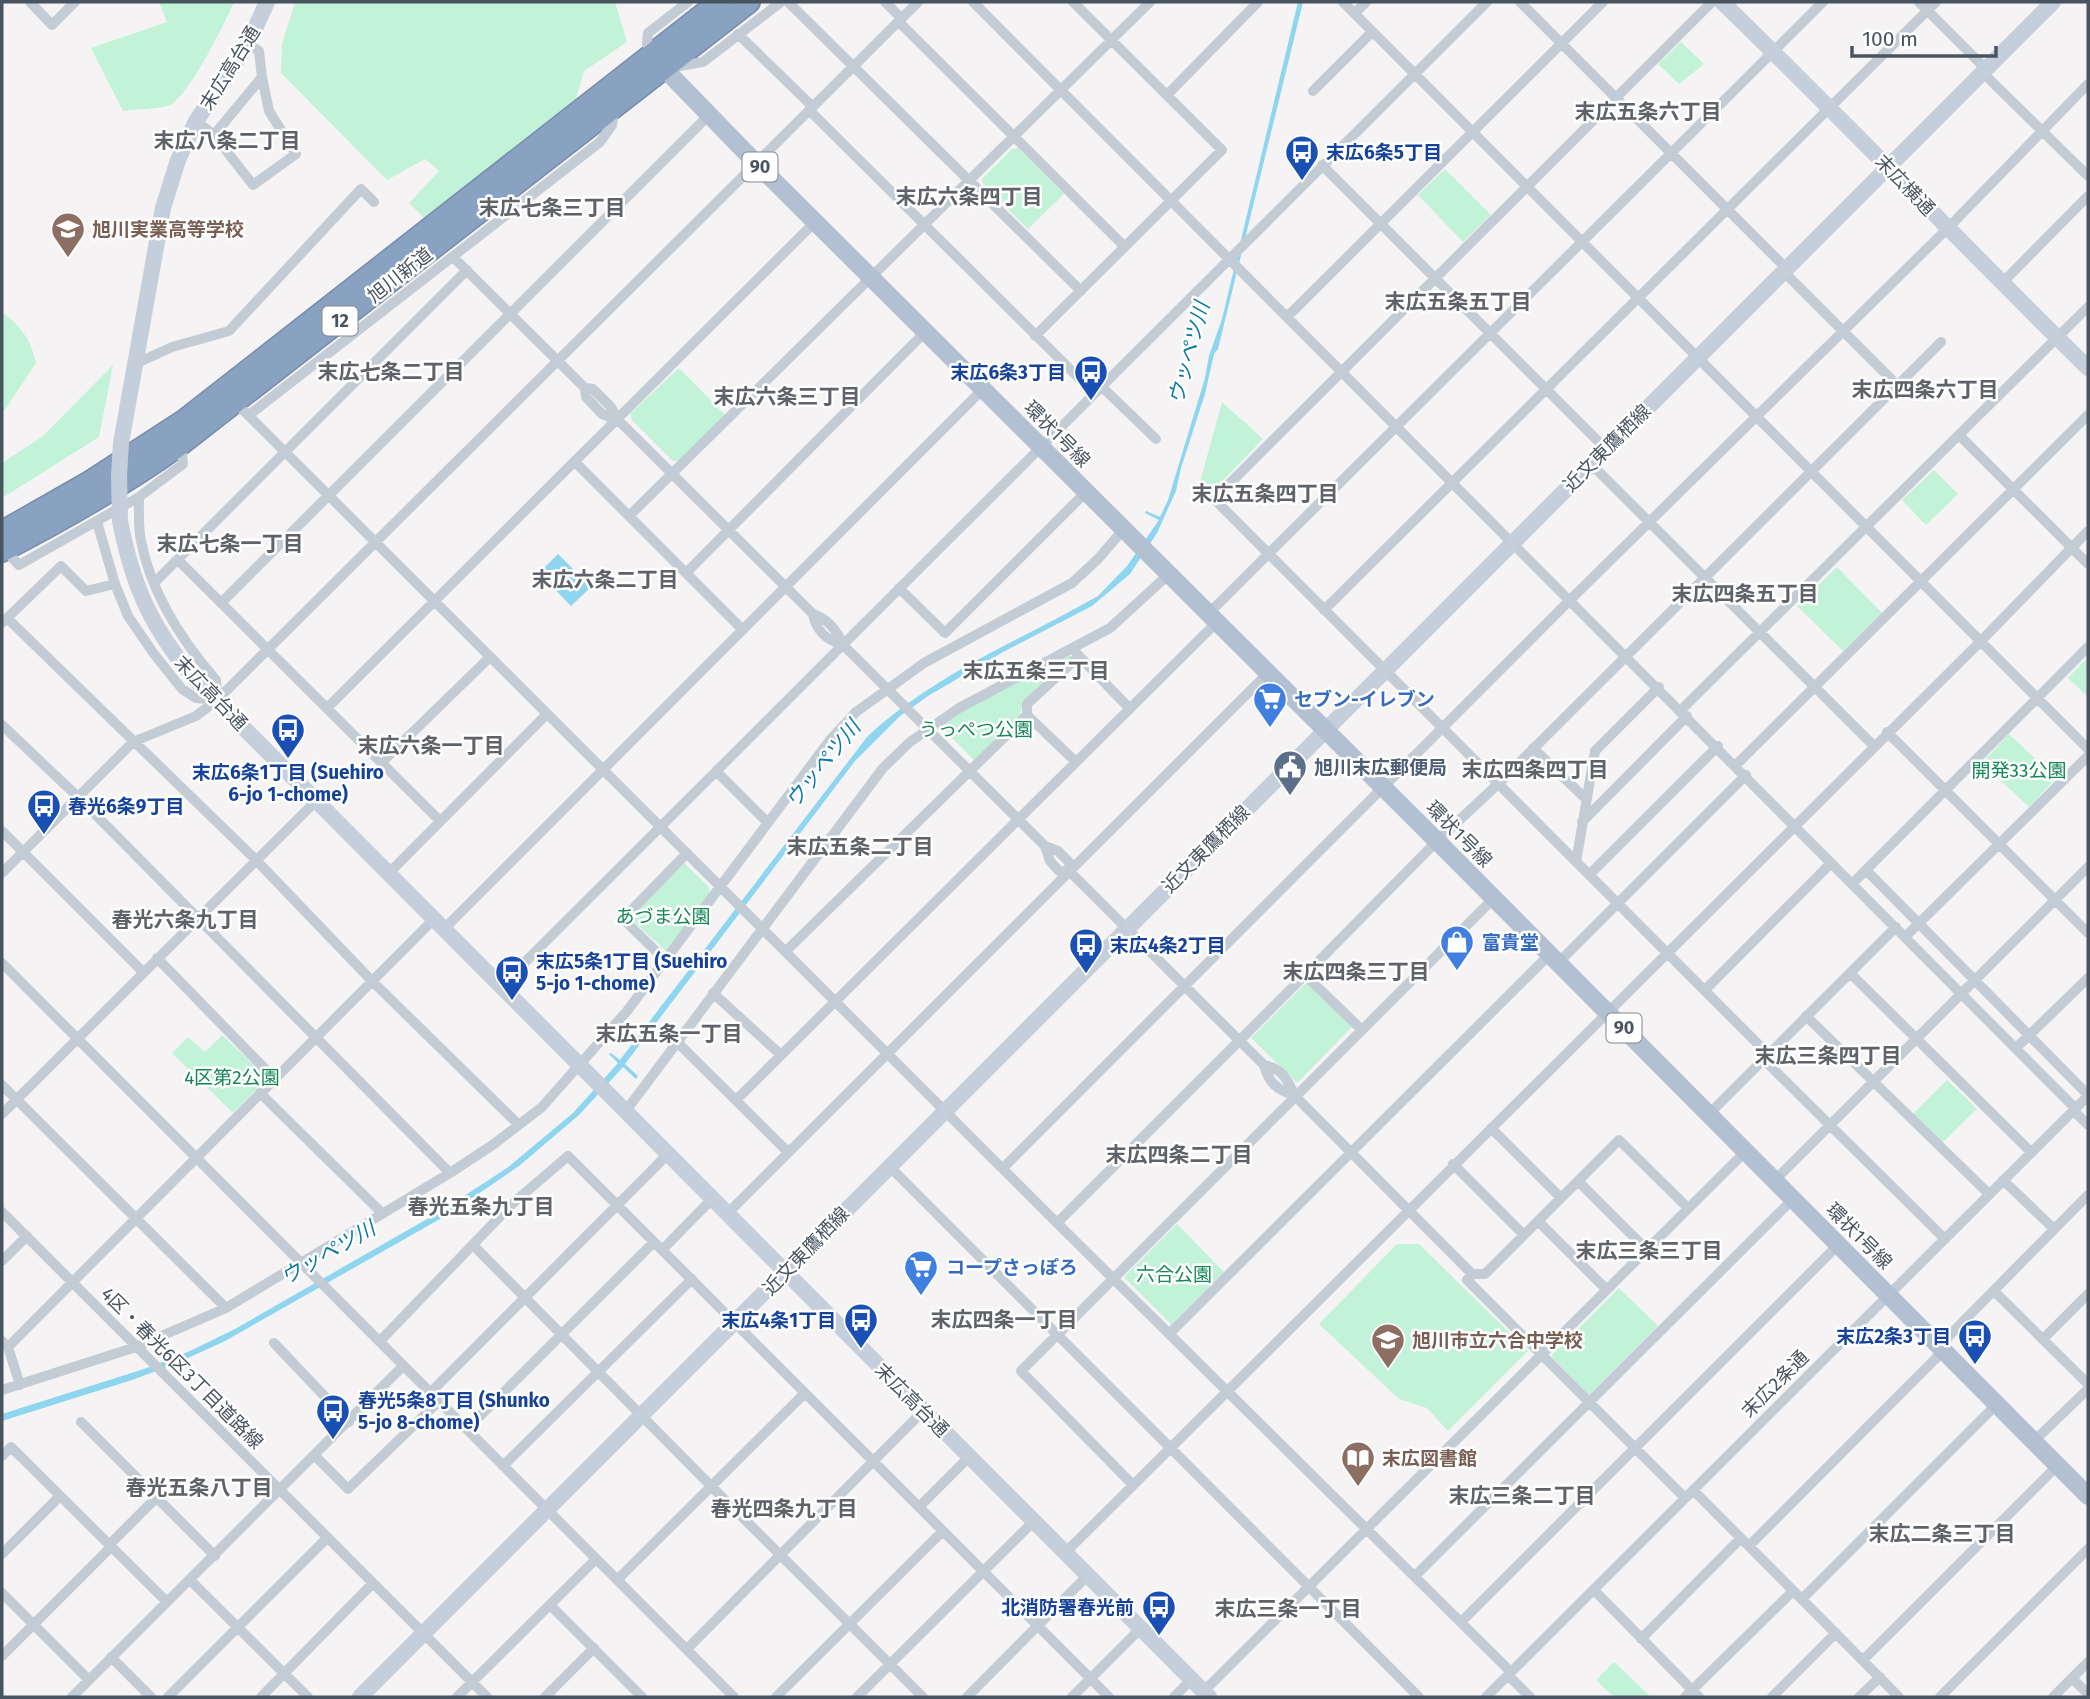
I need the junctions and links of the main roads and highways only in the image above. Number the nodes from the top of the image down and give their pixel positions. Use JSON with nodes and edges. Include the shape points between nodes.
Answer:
{"nodes":[{"id":1,"x":719,"y":2,"type":"edge"},
{"id":2,"x":749,"y":2,"type":"edge"},
{"id":3,"x":657,"y":61,"type":"junction"},
{"id":4,"x":3,"y":544,"type":"edge"},
{"id":5,"x":2085,"y":1487,"type":"edge"}],
"edges":[{"from":1,"to":3,"type":"highway","name":"旭川新道","number":"12"},
{"from":2,"to":3,"type":"highway","name":"旭川新道","number":"12"},
{"from":3,"to":4,"type":"highway","name":"旭川新道","number":"12","via":[[185,420]]},
{"from":3,"to":4,"type":"highway","name":"旭川新道","number":"12","via":[[614,108],[242,409],[181,443],[71,516]]},
{"from":3,"to":5,"type":"main road","name":"環状1号線","number":"90","via":[[1888,1296]]}]}
